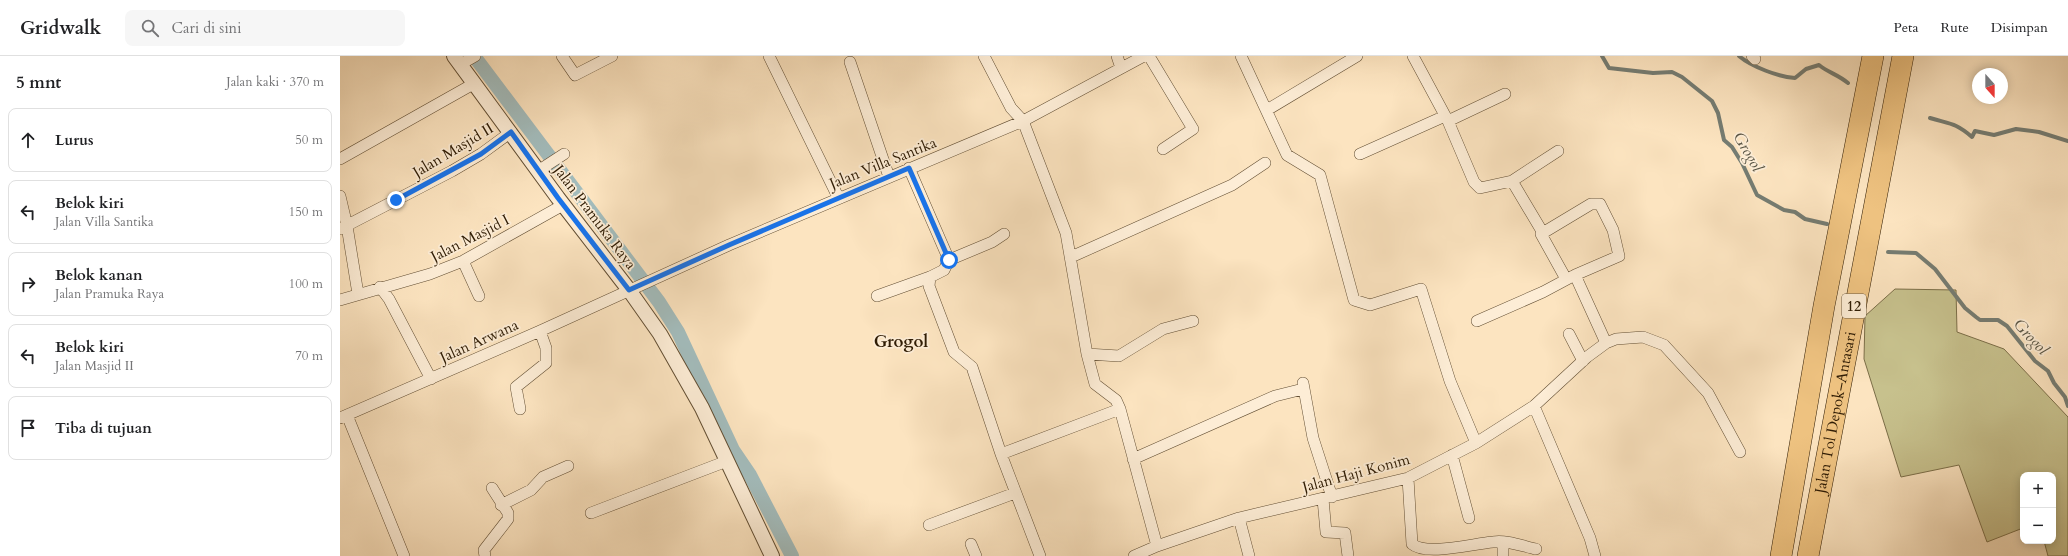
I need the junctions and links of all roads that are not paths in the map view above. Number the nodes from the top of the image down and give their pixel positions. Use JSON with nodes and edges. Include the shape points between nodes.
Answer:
{"nodes":[{"id":1,"x":562,"y":56,"type":"edge"},
{"id":2,"x":612,"y":56,"type":"edge"},
{"id":3,"x":769,"y":56,"type":"edge"},
{"id":4,"x":984,"y":56,"type":"edge"},
{"id":5,"x":1117,"y":56,"type":"edge"},
{"id":6,"x":1144,"y":56,"type":"edge"},
{"id":7,"x":1149,"y":56,"type":"edge"},
{"id":8,"x":1241,"y":56,"type":"edge"},
{"id":9,"x":1357,"y":56,"type":"edge"},
{"id":10,"x":1413,"y":56,"type":"edge"},
{"id":11,"x":1873,"y":56,"type":"edge"},
{"id":12,"x":1903,"y":56,"type":"edge"},
{"id":13,"x":464,"y":59,"type":"edge"},
{"id":14,"x":850,"y":62,"type":"dead end"},
{"id":15,"x":1121,"y":68,"type":"junction"},
{"id":16,"x":475,"y":83,"type":"junction"},
{"id":17,"x":1505,"y":94,"type":"dead end"},
{"id":18,"x":1267,"y":110,"type":"junction"},
{"id":19,"x":1447,"y":118,"type":"junction"},
{"id":20,"x":1023,"y":121,"type":"junction"},
{"id":21,"x":511,"y":132,"type":"junction"},
{"id":22,"x":1163,"y":149,"type":"dead end"},
{"id":23,"x":1558,"y":151,"type":"dead end"},
{"id":24,"x":1360,"y":154,"type":"dead end"},
{"id":25,"x":561,"y":156,"type":"dead end"},
{"id":26,"x":340,"y":159,"type":"edge"},
{"id":27,"x":1266,"y":163,"type":"dead end"},
{"id":28,"x":542,"y":168,"type":"junction"},
{"id":29,"x":909,"y":168,"type":"junction"},
{"id":30,"x":889,"y":177,"type":"junction"},
{"id":31,"x":1512,"y":181,"type":"junction"},
{"id":32,"x":340,"y":196,"type":"edge"},
{"id":33,"x":838,"y":197,"type":"junction"},
{"id":34,"x":563,"y":205,"type":"junction"},
{"id":35,"x":344,"y":228,"type":"edge"},
{"id":36,"x":1543,"y":233,"type":"junction"},
{"id":37,"x":1004,"y":234,"type":"dead end"},
{"id":38,"x":1071,"y":257,"type":"junction"},
{"id":39,"x":949,"y":260,"type":"junction"},
{"id":40,"x":463,"y":261,"type":"junction"},
{"id":41,"x":930,"y":277,"type":"junction"},
{"id":42,"x":1571,"y":277,"type":"junction"},
{"id":43,"x":380,"y":287,"type":"junction"},
{"id":44,"x":634,"y":288,"type":"junction"},
{"id":45,"x":358,"y":294,"type":"junction"},
{"id":46,"x":480,"y":296,"type":"dead end"},
{"id":47,"x":877,"y":296,"type":"dead end"},
{"id":48,"x":340,"y":300,"type":"edge"},
{"id":49,"x":1193,"y":321,"type":"dead end"},
{"id":50,"x":1477,"y":321,"type":"dead end"},
{"id":51,"x":540,"y":331,"type":"junction"},
{"id":52,"x":1569,"y":334,"type":"dead end"},
{"id":53,"x":1606,"y":343,"type":"junction"},
{"id":54,"x":1087,"y":354,"type":"junction"},
{"id":55,"x":1583,"y":361,"type":"junction"},
{"id":56,"x":431,"y":379,"type":"junction"},
{"id":57,"x":1534,"y":406,"type":"junction"},
{"id":58,"x":520,"y":409,"type":"dead end"},
{"id":59,"x":1120,"y":409,"type":"junction"},
{"id":60,"x":344,"y":417,"type":"edge"},
{"id":61,"x":1476,"y":443,"type":"junction"},
{"id":62,"x":1740,"y":452,"type":"dead end"},
{"id":63,"x":1001,"y":454,"type":"junction"},
{"id":64,"x":1452,"y":455,"type":"junction"},
{"id":65,"x":1133,"y":459,"type":"junction"},
{"id":66,"x":727,"y":461,"type":"junction"},
{"id":67,"x":568,"y":466,"type":"dead end"},
{"id":68,"x":1408,"y":478,"type":"junction"},
{"id":69,"x":492,"y":488,"type":"dead end"},
{"id":70,"x":1015,"y":493,"type":"junction"},
{"id":71,"x":1327,"y":498,"type":"junction"},
{"id":72,"x":502,"y":505,"type":"junction"},
{"id":73,"x":591,"y":513,"type":"dead end"},
{"id":74,"x":1239,"y":518,"type":"junction"},
{"id":75,"x":1469,"y":518,"type":"dead end"},
{"id":76,"x":929,"y":524,"type":"dead end"},
{"id":77,"x":1503,"y":542,"type":"junction"},
{"id":78,"x":971,"y":544,"type":"dead end"},
{"id":79,"x":1157,"y":546,"type":"junction"},
{"id":80,"x":1536,"y":549,"type":"dead end"},
{"id":81,"x":1415,"y":553,"type":"edge"},
{"id":82,"x":404,"y":556,"type":"edge"},
{"id":83,"x":484,"y":556,"type":"edge"},
{"id":84,"x":772,"y":556,"type":"edge"},
{"id":85,"x":976,"y":556,"type":"edge"},
{"id":86,"x":1040,"y":556,"type":"edge"},
{"id":87,"x":1134,"y":556,"type":"edge"},
{"id":88,"x":1249,"y":556,"type":"edge"},
{"id":89,"x":1348,"y":556,"type":"edge"},
{"id":90,"x":1503,"y":556,"type":"edge"},
{"id":91,"x":1595,"y":556,"type":"edge"},
{"id":92,"x":1781,"y":556,"type":"edge"},
{"id":93,"x":1808,"y":556,"type":"edge"}],
"edges":[{"from":1,"to":2,"type":"street","via":[[575,75]]},
{"from":3,"to":33,"type":"street"},
{"from":4,"to":20,"type":"street","via":[[1010,108]]},
{"from":5,"to":15,"type":"street"},
{"from":6,"to":15,"type":"street","name":"Jalan Villa Santika"},
{"from":7,"to":22,"type":"street","via":[[1193,129]]},
{"from":8,"to":18,"type":"street"},
{"from":9,"to":18,"type":"street"},
{"from":10,"to":19,"type":"street"},
{"from":11,"to":92,"type":"highway","name":"Jalan Tol Depok–Antasari","number":"12","via":[[1824,306]]},
{"from":12,"to":93,"type":"highway","name":"Jalan Tol Depok–Antasari","number":"12"},
{"from":13,"to":16,"type":"street","name":"Jalan Pramuka Raya"},
{"from":14,"to":30,"type":"street"},
{"from":15,"to":20,"type":"street","name":"Jalan Villa Santika"},
{"from":16,"to":21,"type":"street","name":"Jalan Pramuka Raya"},
{"from":16,"to":26,"type":"street"},
{"from":17,"to":19,"type":"street"},
{"from":18,"to":61,"type":"street","via":[[1287,154],[1320,175],[1354,300],[1370,305],[1421,289],[1450,380]]},
{"from":19,"to":24,"type":"street"},
{"from":19,"to":31,"type":"street","via":[[1474,182],[1480,188]]},
{"from":20,"to":29,"type":"street","name":"Jalan Villa Santika"},
{"from":20,"to":38,"type":"street","via":[[1066,234]]},
{"from":21,"to":28,"type":"street","name":"Jalan Pramuka Raya"},
{"from":21,"to":35,"type":"street","name":"Jalan Masjid II","via":[[452,171]]},
{"from":23,"to":31,"type":"street"},
{"from":25,"to":28,"type":"street"},
{"from":27,"to":38,"type":"street","via":[[1232,185]]},
{"from":28,"to":34,"type":"street","name":"Jalan Pramuka Raya"},
{"from":29,"to":30,"type":"street","name":"Jalan Villa Santika"},
{"from":29,"to":39,"type":"street"},
{"from":30,"to":33,"type":"street","name":"Jalan Villa Santika"},
{"from":31,"to":36,"type":"street"},
{"from":32,"to":35,"type":"street"},
{"from":33,"to":44,"type":"street","name":"Jalan Villa Santika"},
{"from":34,"to":40,"type":"street","name":"Jalan Masjid I"},
{"from":34,"to":44,"type":"street","name":"Jalan Pramuka Raya"},
{"from":35,"to":45,"type":"street"},
{"from":36,"to":42,"type":"street","via":[[1543,240]]},
{"from":36,"to":42,"type":"street","via":[[1591,204],[1600,204],[1613,230],[1619,256]]},
{"from":37,"to":39,"type":"street","via":[[992,242]]},
{"from":38,"to":54,"type":"street"},
{"from":39,"to":41,"type":"street","via":[[944,270]]},
{"from":40,"to":43,"type":"street","name":"Jalan Masjid I","via":[[430,274]]},
{"from":40,"to":46,"type":"street"},
{"from":41,"to":47,"type":"street"},
{"from":41,"to":63,"type":"street","via":[[929,286],[954,352],[972,367],[977,379]]},
{"from":42,"to":50,"type":"street"},
{"from":42,"to":53,"type":"street"},
{"from":43,"to":45,"type":"street","name":"Jalan Masjid I"},
{"from":43,"to":56,"type":"street","via":[[389,299]]},
{"from":44,"to":51,"type":"street","name":"Jalan Arwana"},
{"from":44,"to":66,"type":"street","name":"Jalan Pramuka Raya","via":[[702,408]]},
{"from":45,"to":48,"type":"street","name":"Jalan Masjid I"},
{"from":49,"to":54,"type":"street","via":[[1163,330],[1119,356]]},
{"from":51,"to":56,"type":"street","name":"Jalan Arwana"},
{"from":51,"to":58,"type":"street","via":[[546,348],[546,363],[516,386]]},
{"from":52,"to":55,"type":"street"},
{"from":53,"to":55,"type":"street","name":"Jalan Haji Konim"},
{"from":53,"to":62,"type":"street","via":[[1626,337],[1643,338],[1664,345],[1708,394]]},
{"from":54,"to":59,"type":"street","via":[[1095,384],[1116,400]]},
{"from":55,"to":57,"type":"street","name":"Jalan Haji Konim"},
{"from":56,"to":60,"type":"street","name":"Jalan Arwana"},
{"from":57,"to":61,"type":"street","name":"Jalan Haji Konim"},
{"from":57,"to":91,"type":"street","via":[[1590,538]]},
{"from":59,"to":63,"type":"street"},
{"from":59,"to":65,"type":"street"},
{"from":60,"to":82,"type":"street"},
{"from":61,"to":64,"type":"street","name":"Jalan Haji Konim"},
{"from":63,"to":70,"type":"street"},
{"from":64,"to":68,"type":"street","name":"Jalan Haji Konim"},
{"from":64,"to":75,"type":"street"},
{"from":65,"to":71,"type":"street","via":[[1303,386]]},
{"from":65,"to":79,"type":"street"},
{"from":66,"to":73,"type":"street"},
{"from":66,"to":84,"type":"street","name":"Jalan Pramuka Raya"},
{"from":67,"to":72,"type":"street","via":[[543,477],[531,490]]},
{"from":68,"to":71,"type":"street","name":"Jalan Haji Konim"},
{"from":68,"to":81,"type":"street","via":[[1412,544]]},
{"from":69,"to":72,"type":"street"},
{"from":70,"to":76,"type":"street"},
{"from":70,"to":86,"type":"street"},
{"from":71,"to":74,"type":"street","name":"Jalan Haji Konim"},
{"from":71,"to":89,"type":"street","via":[[1326,532],[1345,533]]},
{"from":72,"to":83,"type":"street","via":[[508,513],[508,519],[484,550]]},
{"from":74,"to":79,"type":"street","name":"Jalan Haji Konim"},
{"from":74,"to":88,"type":"street"},
{"from":77,"to":80,"type":"street"},
{"from":77,"to":81,"type":"street","via":[[1492,542],[1439,556]]},
{"from":77,"to":90,"type":"street"},
{"from":78,"to":85,"type":"street"},
{"from":79,"to":87,"type":"street","name":"Jalan Haji Konim"}]}
